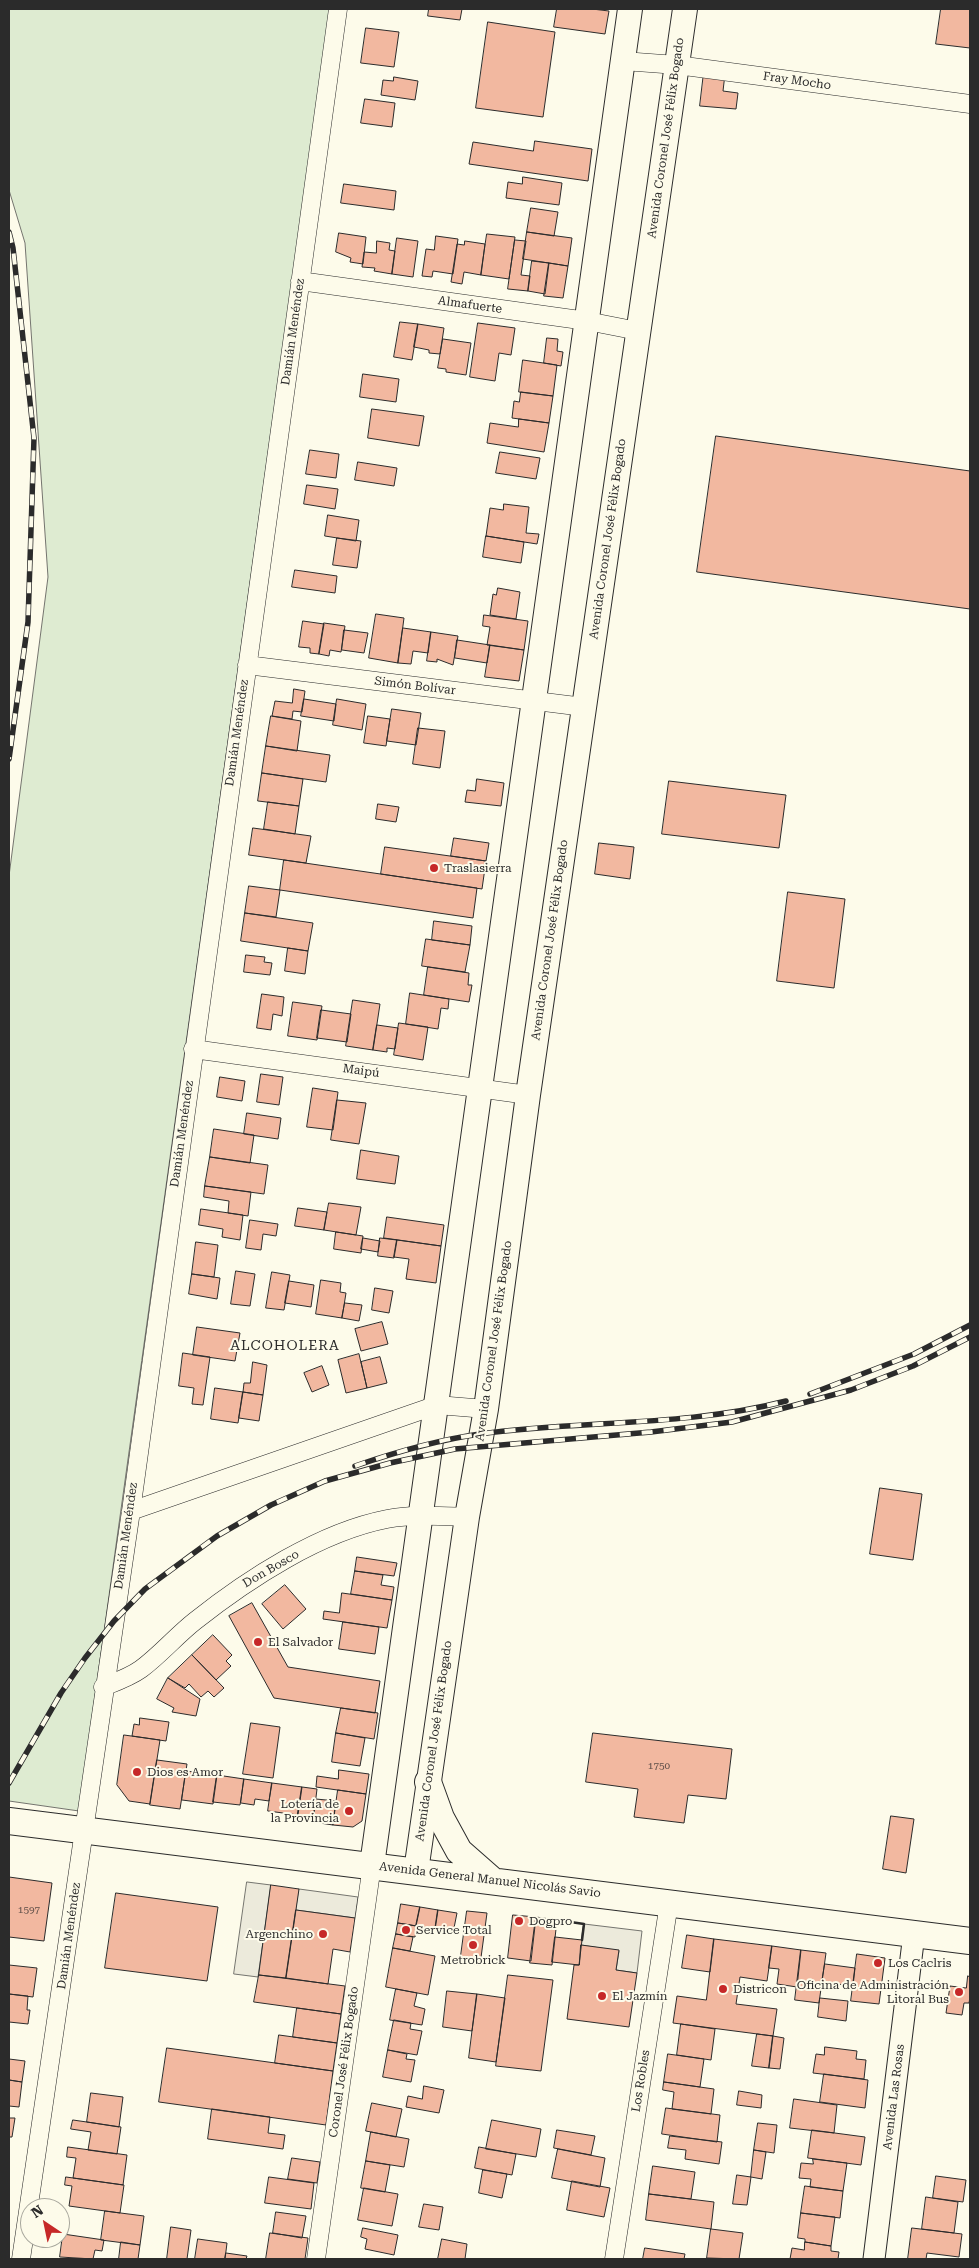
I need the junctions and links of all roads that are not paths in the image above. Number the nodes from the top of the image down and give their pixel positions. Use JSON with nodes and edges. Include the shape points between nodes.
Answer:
{"nodes":[{"id":1,"x":338,"y":9,"type":"edge"},
{"id":2,"x":630,"y":9,"type":"edge"},
{"id":3,"x":685,"y":9,"type":"edge"},
{"id":4,"x":623,"y":61,"type":"junction"},
{"id":5,"x":677,"y":65,"type":"junction"},
{"id":6,"x":970,"y":104,"type":"edge"},
{"id":7,"x":300,"y":281,"type":"junction"},
{"id":8,"x":587,"y":321,"type":"junction"},
{"id":9,"x":638,"y":332,"type":"junction"},
{"id":10,"x":247,"y":665,"type":"junction"},
{"id":11,"x":534,"y":702,"type":"junction"},
{"id":12,"x":584,"y":707,"type":"junction"},
{"id":13,"x":193,"y":1049,"type":"junction"},
{"id":14,"x":480,"y":1087,"type":"junction"},
{"id":15,"x":528,"y":1095,"type":"junction"},
{"id":16,"x":437,"y":1405,"type":"junction"},
{"id":17,"x":486,"y":1409,"type":"junction"},
{"id":18,"x":130,"y":1511,"type":"junction"},
{"id":19,"x":421,"y":1515,"type":"junction"},
{"id":20,"x":467,"y":1517,"type":"junction"},
{"id":21,"x":103,"y":1687,"type":"junction"},
{"id":22,"x":428,"y":1782,"type":"junction"},
{"id":23,"x":9,"y":1820,"type":"edge"},
{"id":24,"x":84,"y":1830,"type":"junction"},
{"id":25,"x":372,"y":1865,"type":"junction"},
{"id":26,"x":416,"y":1871,"type":"junction"},
{"id":27,"x":492,"y":1880,"type":"junction"},
{"id":28,"x":668,"y":1903,"type":"junction"},
{"id":29,"x":914,"y":1934,"type":"junction"},
{"id":30,"x":970,"y":1941,"type":"edge"},
{"id":31,"x":21,"y":2259,"type":"edge"},
{"id":32,"x":316,"y":2259,"type":"edge"},
{"id":33,"x":614,"y":2259,"type":"edge"},
{"id":34,"x":874,"y":2259,"type":"edge"}],
"edges":[{"from":1,"to":7,"type":"street","name":"Damián Menéndez"},
{"from":2,"to":4,"type":"main road"},
{"from":3,"to":5,"type":"main road","name":"Avenida Coronel José Félix Bogado"},
{"from":4,"to":5,"type":"street","name":"Fray Mocho"},
{"from":4,"to":8,"type":"main road"},
{"from":5,"to":6,"type":"street","name":"Fray Mocho"},
{"from":5,"to":9,"type":"main road","name":"Avenida Coronel José Félix Bogado"},
{"from":7,"to":8,"type":"street","name":"Almafuerte"},
{"from":7,"to":10,"type":"street","name":"Damián Menéndez"},
{"from":8,"to":9,"type":"street","name":"Almafuerte"},
{"from":8,"to":11,"type":"main road"},
{"from":9,"to":12,"type":"main road","name":"Avenida Coronel José Félix Bogado"},
{"from":10,"to":11,"type":"street","name":"Simón Bolívar"},
{"from":10,"to":13,"type":"street","name":"Damián Menéndez"},
{"from":11,"to":12,"type":"street","name":"Simón Bolívar"},
{"from":11,"to":14,"type":"main road"},
{"from":12,"to":15,"type":"main road","name":"Avenida Coronel José Félix Bogado"},
{"from":13,"to":14,"type":"street","name":"Maipú"},
{"from":13,"to":18,"type":"street","name":"Damián Menéndez"},
{"from":14,"to":15,"type":"street","name":"Maipú"},
{"from":14,"to":16,"type":"main road"},
{"from":15,"to":17,"type":"main road","name":"Avenida Coronel José Félix Bogado"},
{"from":16,"to":17,"type":"street"},
{"from":16,"to":18,"type":"street"},
{"from":16,"to":19,"type":"main road"},
{"from":17,"to":20,"type":"main road","name":"Avenida Coronel José Félix Bogado"},
{"from":18,"to":21,"type":"street","name":"Damián Menéndez"},
{"from":19,"to":20,"type":"street","name":"Don Bosco"},
{"from":19,"to":21,"type":"street","name":"Don Bosco","via":[[389,1518],[350,1528],[306,1549],[230,1593],[141,1669]]},
{"from":19,"to":25,"type":"main road"},
{"from":20,"to":22,"type":"main road","name":"Avenida Coronel José Félix Bogado"},
{"from":21,"to":24,"type":"street","name":"Damián Menéndez"},
{"from":22,"to":26,"type":"main road","name":"Avenida Coronel José Félix Bogado"},
{"from":22,"to":27,"type":"main road","via":[[459,1850]]},
{"from":23,"to":24,"type":"main road","name":"Avenida General Manuel Nicolás Savio"},
{"from":24,"to":25,"type":"main road","name":"Avenida General Manuel Nicolás Savio"},
{"from":24,"to":31,"type":"street","name":"Damián Menéndez"},
{"from":25,"to":26,"type":"main road","name":"Avenida General Manuel Nicolás Savio"},
{"from":25,"to":32,"type":"street","name":"Coronel José Félix Bogado"},
{"from":26,"to":27,"type":"main road","name":"Avenida General Manuel Nicolás Savio"},
{"from":27,"to":28,"type":"main road","name":"Avenida General Manuel Nicolás Savio"},
{"from":28,"to":29,"type":"main road","name":"Avenida General Manuel Nicolás Savio"},
{"from":28,"to":33,"type":"street","name":"Los Robles"},
{"from":29,"to":30,"type":"main road","name":"Avenida General Manuel Nicolás Savio"},
{"from":29,"to":34,"type":"street","name":"Avenida Las Rosas"}]}
